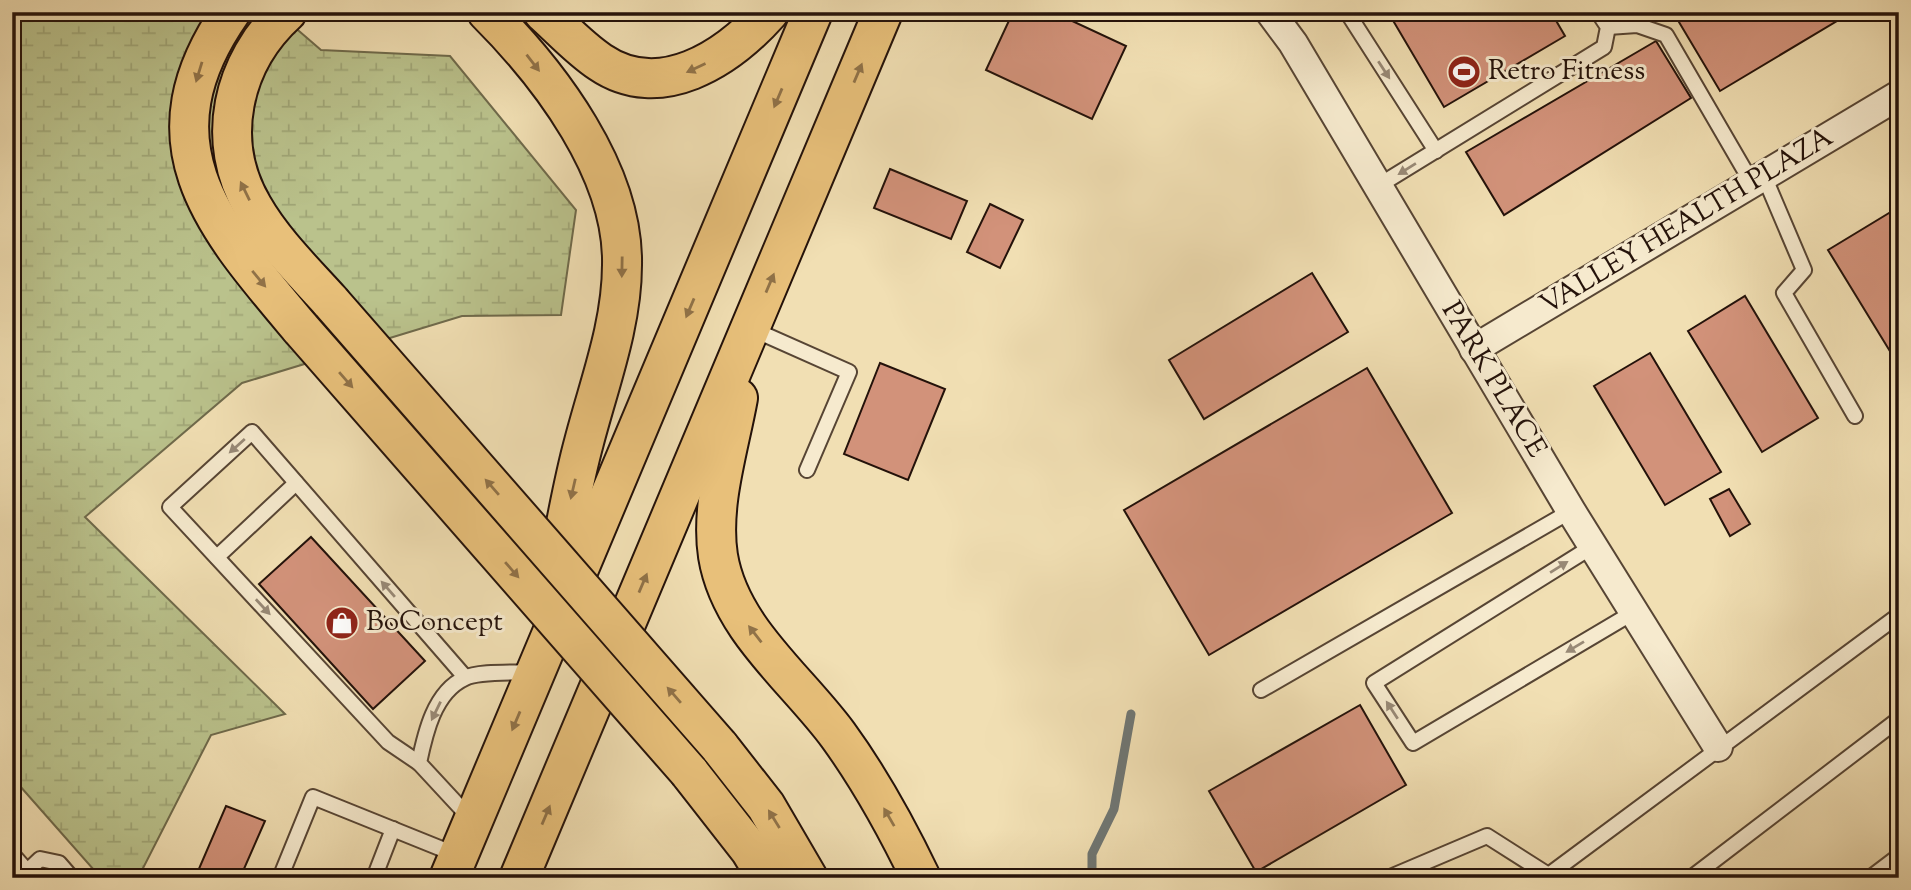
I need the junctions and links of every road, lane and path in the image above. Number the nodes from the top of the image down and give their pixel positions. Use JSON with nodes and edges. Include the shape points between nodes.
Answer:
{"nodes":[{"id":1,"x":231,"y":12,"type":"edge"},
{"id":2,"x":287,"y":12,"type":"edge"},
{"id":3,"x":487,"y":12,"type":"edge"},
{"id":4,"x":543,"y":12,"type":"edge"},
{"id":5,"x":769,"y":12,"type":"edge"},
{"id":6,"x":813,"y":12,"type":"edge"},
{"id":7,"x":883,"y":12,"type":"edge"},
{"id":8,"x":1270,"y":12,"type":"edge"},
{"id":9,"x":1347,"y":12,"type":"edge"},
{"id":10,"x":1598,"y":12,"type":"edge"},
{"id":11,"x":1608,"y":27,"type":"junction"},
{"id":12,"x":1899,"y":95,"type":"edge"},
{"id":13,"x":1436,"y":151,"type":"junction"},
{"id":14,"x":1758,"y":179,"type":"junction"},
{"id":15,"x":1378,"y":187,"type":"junction"},
{"id":16,"x":750,"y":329,"type":"junction"},
{"id":17,"x":1474,"y":349,"type":"junction"},
{"id":18,"x":1854,"y":416,"type":"dead end"},
{"id":19,"x":807,"y":470,"type":"dead end"},
{"id":20,"x":296,"y":483,"type":"junction"},
{"id":21,"x":1571,"y":511,"type":"junction"},
{"id":22,"x":1593,"y":546,"type":"junction"},
{"id":23,"x":217,"y":557,"type":"junction"},
{"id":24,"x":1634,"y":612,"type":"junction"},
{"id":25,"x":1899,"y":615,"type":"edge"},
{"id":26,"x":538,"y":667,"type":"junction"},
{"id":27,"x":465,"y":677,"type":"junction"},
{"id":28,"x":1261,"y":690,"type":"dead end"},
{"id":29,"x":1899,"y":719,"type":"edge"},
{"id":30,"x":1718,"y":747,"type":"junction"},
{"id":31,"x":419,"y":763,"type":"junction"},
{"id":32,"x":393,"y":830,"type":"junction"},
{"id":33,"x":460,"y":851,"type":"edge"},
{"id":34,"x":12,"y":853,"type":"edge"},
{"id":35,"x":1899,"y":856,"type":"edge"},
{"id":36,"x":23,"y":874,"type":"edge"},
{"id":37,"x":1552,"y":876,"type":"edge"},
{"id":38,"x":72,"y":878,"type":"edge"},
{"id":39,"x":280,"y":878,"type":"edge"},
{"id":40,"x":374,"y":878,"type":"edge"},
{"id":41,"x":519,"y":878,"type":"edge"},
{"id":42,"x":766,"y":878,"type":"edge"},
{"id":43,"x":808,"y":878,"type":"edge"},
{"id":44,"x":921,"y":878,"type":"edge"},
{"id":45,"x":1388,"y":878,"type":"edge"},
{"id":46,"x":1691,"y":878,"type":"edge"},
{"id":47,"x":1870,"y":878,"type":"edge"}],
"edges":[{"from":1,"to":42,"type":"highway","one_way":true,"bridge":true,"via":[[204,55],[190,113],[193,166],[222,231],[301,329],[689,772]]},
{"from":43,"to":2,"type":"highway","one_way":true,"bridge":true,"via":[[766,806],[719,746],[253,208],[234,157],[232,108],[245,65]]},
{"from":3,"to":26,"type":"highway","one_way":true,"via":[[530,58],[582,135],[604,179],[621,241],[616,319],[574,484]]},
{"from":5,"to":4,"type":"highway","one_way":true,"via":[[723,54],[672,78],[648,80],[601,63]]},
{"from":6,"to":26,"type":"highway","one_way":true},
{"from":16,"to":7,"type":"highway","one_way":true},
{"from":8,"to":15,"type":"street","name":"PARK PLACE"},
{"from":9,"to":13,"type":"lane","one_way":true},
{"from":10,"to":11,"type":"lane"},
{"from":11,"to":13,"type":"lane","via":[[1604,47]]},
{"from":11,"to":14,"type":"lane","via":[[1637,24],[1666,35]]},
{"from":12,"to":14,"type":"street","name":"VALLEY HEALTH PLAZA"},
{"from":13,"to":15,"type":"lane","one_way":true},
{"from":14,"to":17,"type":"street","name":"VALLEY HEALTH PLAZA"},
{"from":14,"to":18,"type":"lane","via":[[1804,270],[1784,293]]},
{"from":15,"to":17,"type":"street","name":"PARK PLACE"},
{"from":16,"to":19,"type":"lane","via":[[849,372]]},
{"from":41,"to":16,"type":"highway","one_way":true},
{"from":44,"to":16,"type":"highway","one_way":true,"via":[[859,765],[743,619],[723,578],[718,508]]},
{"from":17,"to":21,"type":"street","name":"PARK PLACE"},
{"from":20,"to":23,"type":"lane"},
{"from":20,"to":23,"type":"lane","one_way":true,"via":[[252,432],[170,507]]},
{"from":27,"to":20,"type":"lane","one_way":true},
{"from":21,"to":22,"type":"street","name":"PARK PLACE"},
{"from":21,"to":28,"type":"lane"},
{"from":22,"to":24,"type":"street","name":"PARK PLACE"},
{"from":24,"to":22,"type":"lane","one_way":true,"via":[[1413,743],[1374,683]]},
{"from":23,"to":31,"type":"lane","one_way":true,"via":[[388,742]]},
{"from":24,"to":30,"type":"street","name":"PARK PLACE"},
{"from":25,"to":30,"type":"lane"},
{"from":26,"to":27,"type":"lane"},
{"from":26,"to":33,"type":"highway","one_way":true},
{"from":27,"to":31,"type":"lane","one_way":true,"via":[[443,695],[426,731]]},
{"from":29,"to":46,"type":"lane"},
{"from":30,"to":37,"type":"lane"},
{"from":31,"to":33,"type":"lane"},
{"from":32,"to":33,"type":"lane"},
{"from":32,"to":39,"type":"lane","via":[[313,797]]},
{"from":32,"to":40,"type":"lane"},
{"from":34,"to":36,"type":"lane"},
{"from":35,"to":47,"type":"lane"},
{"from":36,"to":38,"type":"lane","via":[[40,859],[50,859]]},
{"from":37,"to":45,"type":"lane","via":[[1487,836]]}]}
